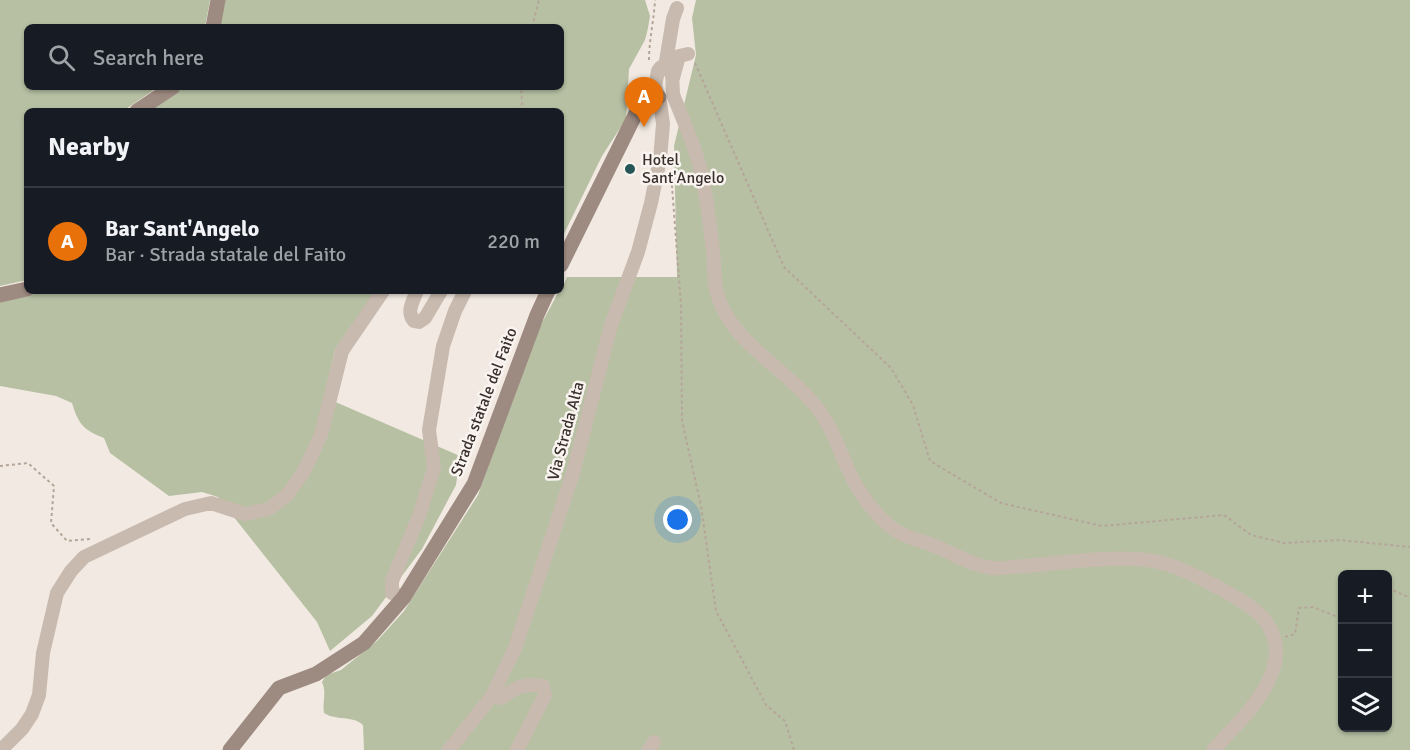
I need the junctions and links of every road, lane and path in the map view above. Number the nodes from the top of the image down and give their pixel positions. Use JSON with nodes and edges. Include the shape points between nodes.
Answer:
{"nodes":[{"id":1,"x":218,"y":0,"type":"edge"},
{"id":2,"x":539,"y":0,"type":"edge"},
{"id":3,"x":655,"y":0,"type":"edge"},
{"id":4,"x":676,"y":8,"type":"dead end"},
{"id":5,"x":214,"y":24,"type":"edge"},
{"id":6,"x":533,"y":24,"type":"edge"},
{"id":7,"x":688,"y":54,"type":"joint"},
{"id":8,"x":665,"y":73,"type":"junction"},
{"id":9,"x":168,"y":90,"type":"edge"},
{"id":10,"x":521,"y":90,"type":"edge"},
{"id":11,"x":659,"y":99,"type":"junction"},
{"id":12,"x":142,"y":108,"type":"edge"},
{"id":13,"x":521,"y":108,"type":"edge"},
{"id":14,"x":671,"y":166,"type":"dead end"},
{"id":15,"x":564,"y":259,"type":"edge"},
{"id":16,"x":24,"y":289,"type":"edge"},
{"id":17,"x":381,"y":294,"type":"edge"},
{"id":18,"x":416,"y":294,"type":"edge"},
{"id":19,"x":439,"y":294,"type":"edge"},
{"id":20,"x":463,"y":294,"type":"edge"},
{"id":21,"x":547,"y":294,"type":"edge"},
{"id":22,"x":0,"y":295,"type":"edge"},
{"id":23,"x":0,"y":466,"type":"edge"},
{"id":24,"x":90,"y":539,"type":"dead end"},
{"id":25,"x":1410,"y":547,"type":"edge"},
{"id":26,"x":1392,"y":590,"type":"edge"},
{"id":27,"x":404,"y":597,"type":"junction"},
{"id":28,"x":1410,"y":598,"type":"edge"},
{"id":29,"x":1338,"y":617,"type":"edge"},
{"id":30,"x":1275,"y":639,"type":"junction"},
{"id":31,"x":492,"y":696,"type":"junction"},
{"id":32,"x":1,"y":750,"type":"edge"},
{"id":33,"x":230,"y":750,"type":"edge"},
{"id":34,"x":449,"y":750,"type":"edge"},
{"id":35,"x":517,"y":750,"type":"edge"},
{"id":36,"x":794,"y":750,"type":"edge"},
{"id":37,"x":1213,"y":750,"type":"edge"}],
"edges":[{"from":1,"to":5,"type":"street"},
{"from":2,"to":6,"type":"path"},
{"from":3,"to":8,"type":"path","via":[[649,60]]},
{"from":4,"to":8,"type":"street"},
{"from":7,"to":8,"type":"street","via":[[679,56]]},
{"from":7,"to":25,"type":"path","via":[[697,65],[784,267],[891,368],[913,405],[930,461],[1001,503],[1102,526],[1224,515],[1251,535],[1284,543],[1340,540]]},
{"from":8,"to":11,"type":"street","name":"Via Strada Alta","via":[[655,86]]},
{"from":8,"to":30,"type":"street","via":[[700,166],[718,299],[738,332],[814,404],[832,430],[867,501],[887,524],[912,540],[992,568],[1112,559],[1155,560],[1182,568],[1242,601],[1262,617]]},
{"from":9,"to":12,"type":"street"},
{"from":10,"to":13,"type":"path"},
{"from":11,"to":15,"type":"street","via":[[651,94],[641,103]]},
{"from":11,"to":31,"type":"street","name":"Via Strada Alta","via":[[663,124],[660,159],[638,252],[611,325],[573,473],[515,648]]},
{"from":14,"to":36,"type":"path","via":[[681,305],[682,421],[701,506],[716,611],[766,705],[785,722]]},
{"from":16,"to":22,"type":"street"},
{"from":17,"to":32,"type":"street","via":[[342,351],[321,435],[303,473],[287,495],[269,509],[245,514],[211,503],[185,509],[84,557],[71,571],[57,593],[32,714]]},
{"from":18,"to":19,"type":"street","via":[[410,314],[419,322]]},
{"from":20,"to":27,"type":"street","via":[[443,346],[429,430],[434,468],[392,581],[392,593]]},
{"from":21,"to":27,"type":"street","name":"Strada statale del Faito","via":[[474,484]]},
{"from":23,"to":24,"type":"path","via":[[28,463],[54,486],[51,523],[67,541]]},
{"from":26,"to":28,"type":"path"},
{"from":27,"to":33,"type":"street","name":"Strada statale del Faito","via":[[364,643],[316,674],[279,688]]},
{"from":29,"to":30,"type":"path","via":[[1313,607],[1299,608],[1295,634]]},
{"from":30,"to":37,"type":"street","via":[[1277,654],[1268,684]]},
{"from":31,"to":34,"type":"street","name":"Via Strada Alta"},
{"from":31,"to":35,"type":"street","via":[[501,698],[513,688],[529,684],[543,686],[545,695]]}]}
